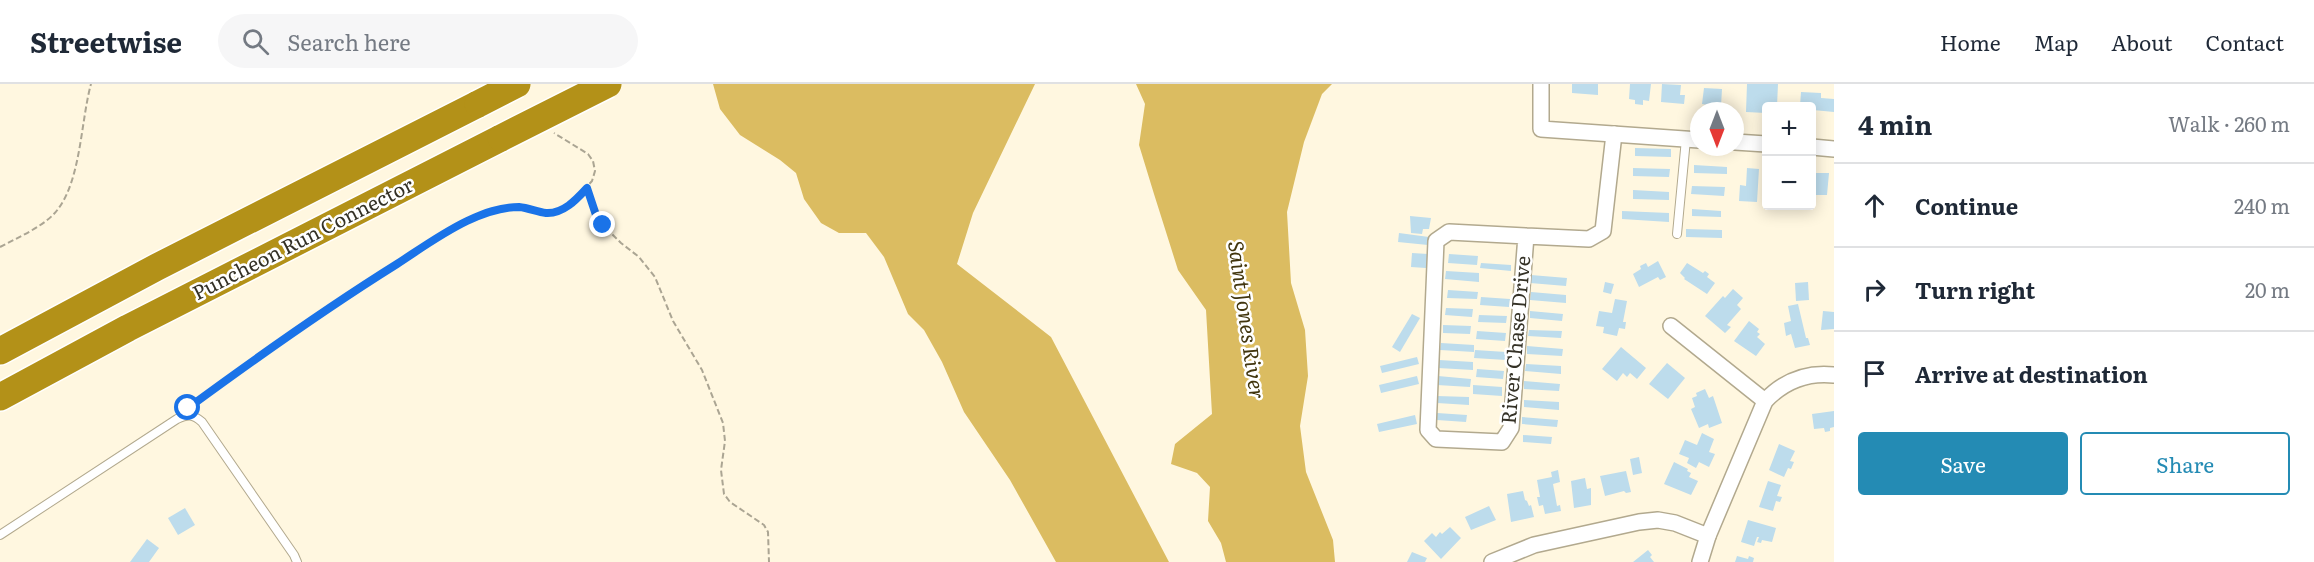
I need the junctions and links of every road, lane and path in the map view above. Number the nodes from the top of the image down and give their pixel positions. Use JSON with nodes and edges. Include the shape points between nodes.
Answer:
{"nodes":[{"id":1,"x":91,"y":84,"type":"edge"},
{"id":2,"x":517,"y":84,"type":"edge"},
{"id":3,"x":608,"y":84,"type":"edge"},
{"id":4,"x":1541,"y":84,"type":"edge"},
{"id":5,"x":549,"y":125,"type":"dead end"},
{"id":6,"x":1614,"y":134,"type":"junction"},
{"id":7,"x":1690,"y":140,"type":"edge"},
{"id":8,"x":1744,"y":143,"type":"edge"},
{"id":9,"x":1762,"y":144,"type":"edge"},
{"id":10,"x":1816,"y":147,"type":"edge"},
{"id":11,"x":1834,"y":149,"type":"edge"},
{"id":12,"x":1690,"y":153,"type":"edge"},
{"id":13,"x":587,"y":188,"type":"junction"},
{"id":14,"x":1677,"y":234,"type":"dead end"},
{"id":15,"x":1526,"y":236,"type":"junction"},
{"id":16,"x":0,"y":247,"type":"edge"},
{"id":17,"x":1671,"y":326,"type":"dead end"},
{"id":18,"x":0,"y":351,"type":"edge"},
{"id":19,"x":1834,"y":375,"type":"edge"},
{"id":20,"x":0,"y":398,"type":"edge"},
{"id":21,"x":1765,"y":401,"type":"junction"},
{"id":22,"x":188,"y":408,"type":"dead end"},
{"id":23,"x":0,"y":534,"type":"edge"},
{"id":24,"x":1708,"y":536,"type":"junction"},
{"id":25,"x":297,"y":562,"type":"edge"},
{"id":26,"x":769,"y":562,"type":"edge"},
{"id":27,"x":1492,"y":562,"type":"edge"},
{"id":28,"x":1700,"y":562,"type":"edge"}],
"edges":[{"from":1,"to":16,"type":"path","via":[[79,152],[58,210]]},
{"from":2,"to":18,"type":"highway","bridge":true},
{"from":3,"to":20,"type":"highway","name":"Puncheon Run Connector","bridge":true,"via":[[128,328]]},
{"from":4,"to":6,"type":"street","via":[[1541,129]]},
{"from":5,"to":13,"type":"path","via":[[555,134],[580,147],[593,161],[595,171]]},
{"from":6,"to":7,"type":"street"},
{"from":6,"to":15,"type":"street","name":"River Chase Drive","via":[[1604,231],[1588,239]]},
{"from":8,"to":9,"type":"street"},
{"from":10,"to":11,"type":"street"},
{"from":12,"to":14,"type":"lane"},
{"from":13,"to":22,"type":"path","via":[[570,206],[557,212],[503,208],[449,230],[286,337]]},
{"from":13,"to":26,"type":"path","via":[[603,225],[655,277],[673,321],[702,370],[723,423],[724,494],[765,525]]},
{"from":15,"to":15,"type":"street","name":"River Chase Drive","via":[[1511,428],[1502,442],[1436,439],[1428,430],[1436,241],[1449,232]]},
{"from":17,"to":21,"type":"street"},
{"from":19,"to":21,"type":"street","via":[[1817,373],[1794,379]]},
{"from":21,"to":24,"type":"street"},
{"from":23,"to":25,"type":"lane","via":[[190,414],[202,422]]},
{"from":24,"to":27,"type":"street","via":[[1675,523],[1639,522],[1534,545]]},
{"from":24,"to":28,"type":"street"}]}
